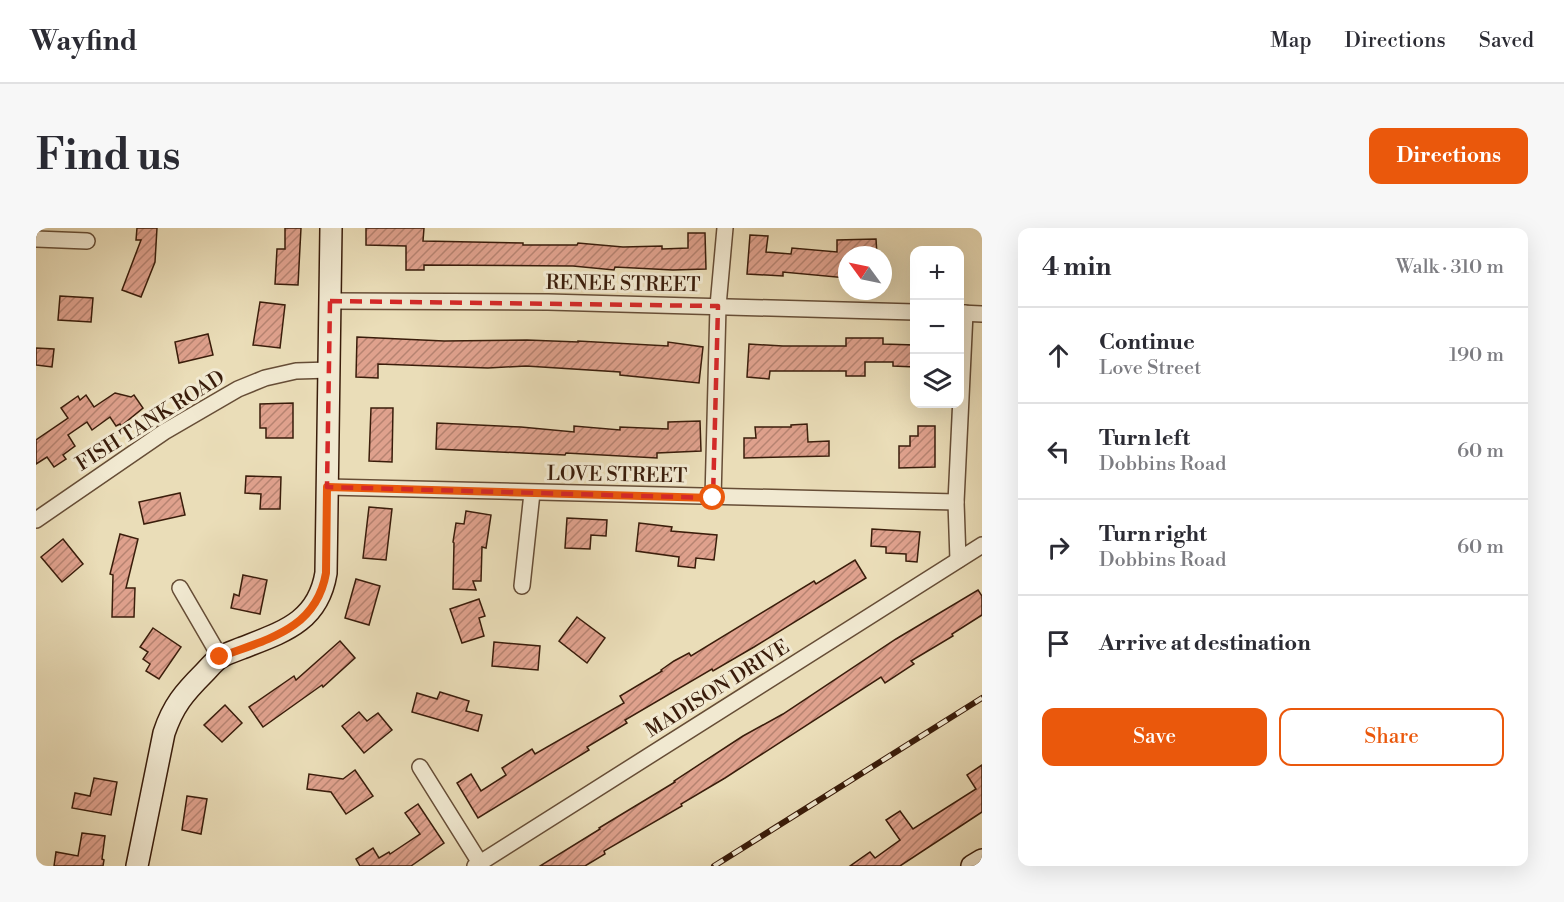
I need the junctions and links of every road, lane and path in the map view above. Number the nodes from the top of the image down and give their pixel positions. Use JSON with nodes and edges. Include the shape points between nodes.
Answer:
{"nodes":[{"id":1,"x":331,"y":228,"type":"edge"},
{"id":2,"x":725,"y":228,"type":"edge"},
{"id":3,"x":36,"y":239,"type":"edge"},
{"id":4,"x":87,"y":241,"type":"dead end"},
{"id":5,"x":330,"y":302,"type":"junction"},
{"id":6,"x":718,"y":306,"type":"junction"},
{"id":7,"x":910,"y":312,"type":"edge"},
{"id":8,"x":964,"y":313,"type":"edge"},
{"id":9,"x":982,"y":314,"type":"edge"},
{"id":10,"x":961,"y":354,"type":"edge"},
{"id":11,"x":330,"y":370,"type":"junction"},
{"id":12,"x":327,"y":487,"type":"junction"},
{"id":13,"x":532,"y":493,"type":"junction"},
{"id":14,"x":713,"y":498,"type":"junction"},
{"id":15,"x":956,"y":502,"type":"junction"},
{"id":16,"x":36,"y":520,"type":"edge"},
{"id":17,"x":982,"y":545,"type":"edge"},
{"id":18,"x":958,"y":560,"type":"junction"},
{"id":19,"x":522,"y":586,"type":"dead end"},
{"id":20,"x":180,"y":588,"type":"dead end"},
{"id":21,"x":220,"y":657,"type":"junction"},
{"id":22,"x":420,"y":767,"type":"dead end"},
{"id":23,"x":982,"y":860,"type":"edge"},
{"id":24,"x":477,"y":864,"type":"edge"},
{"id":25,"x":137,"y":866,"type":"edge"},
{"id":26,"x":972,"y":866,"type":"edge"}],
"edges":[{"from":1,"to":5,"type":"street"},
{"from":2,"to":6,"type":"street"},
{"from":3,"to":4,"type":"street"},
{"from":5,"to":6,"type":"street","name":"RENEE STREET"},
{"from":5,"to":11,"type":"street"},
{"from":6,"to":7,"type":"street","name":"RENEE STREET"},
{"from":6,"to":14,"type":"street"},
{"from":8,"to":9,"type":"street"},
{"from":10,"to":15,"type":"street"},
{"from":11,"to":12,"type":"street"},
{"from":11,"to":16,"type":"street","name":"FISH TANK ROAD","via":[[296,371],[238,389],[164,432]]},
{"from":12,"to":13,"type":"street","name":"LOVE STREET"},
{"from":12,"to":21,"type":"street","via":[[326,573],[315,602],[300,622],[282,633]]},
{"from":13,"to":14,"type":"street","name":"LOVE STREET"},
{"from":13,"to":19,"type":"street"},
{"from":14,"to":15,"type":"street","name":"LOVE STREET"},
{"from":15,"to":18,"type":"street"},
{"from":17,"to":18,"type":"street","name":"MADISON DRIVE"},
{"from":18,"to":24,"type":"street","name":"MADISON DRIVE"},
{"from":20,"to":21,"type":"street"},
{"from":21,"to":25,"type":"street","via":[[183,694],[171,713]]},
{"from":22,"to":24,"type":"street"},
{"from":23,"to":26,"type":"street"}]}
